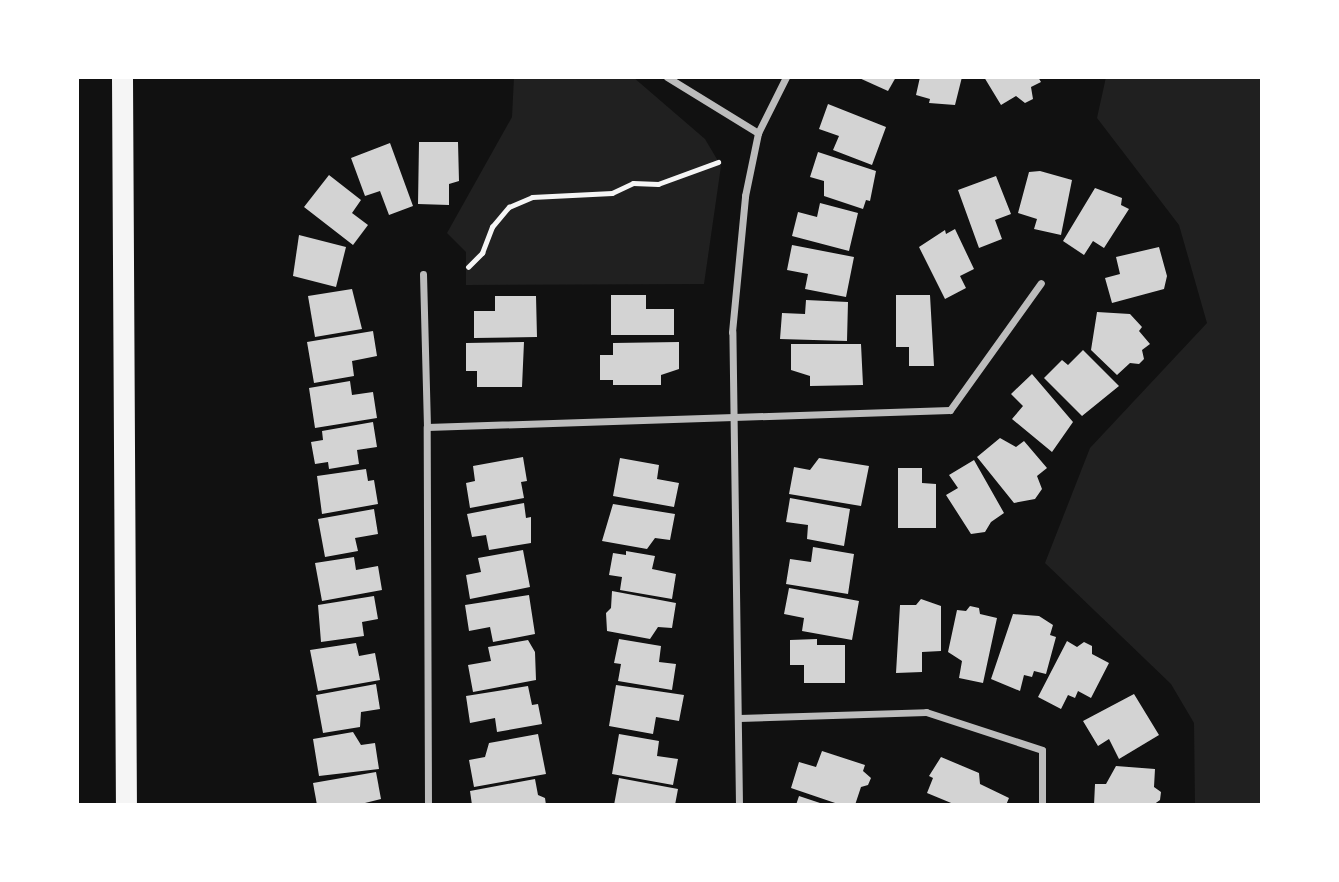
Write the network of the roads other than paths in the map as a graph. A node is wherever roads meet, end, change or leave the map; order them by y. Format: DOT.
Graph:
graph roads {
  1 [pos="122,77"];
  2 [pos="667,77"];
  3 [pos="786,77"];
  4 [pos="758,133"];
  5 [pos="423,274"];
  6 [pos="1041,283"];
  7 [pos="733,416"];
  8 [pos="427,427"];
  9 [pos="739,718"];
  10 [pos="126,805"];
  11 [pos="428,805"];
  12 [pos="739,805"];
  13 [pos="1042,805"];
  1 -- 10 [label="highway"];
  2 -- 4 [label="street"];
  3 -- 4 [label="street"];
  4 -- 7 [label="street"];
  5 -- 8 [label="street"];
  6 -- 7 [label="street"];
  7 -- 8 [label="street"];
  7 -- 9 [label="street"];
  8 -- 11 [label="street"];
  9 -- 12 [label="street"];
  9 -- 13 [label="street"];
}
